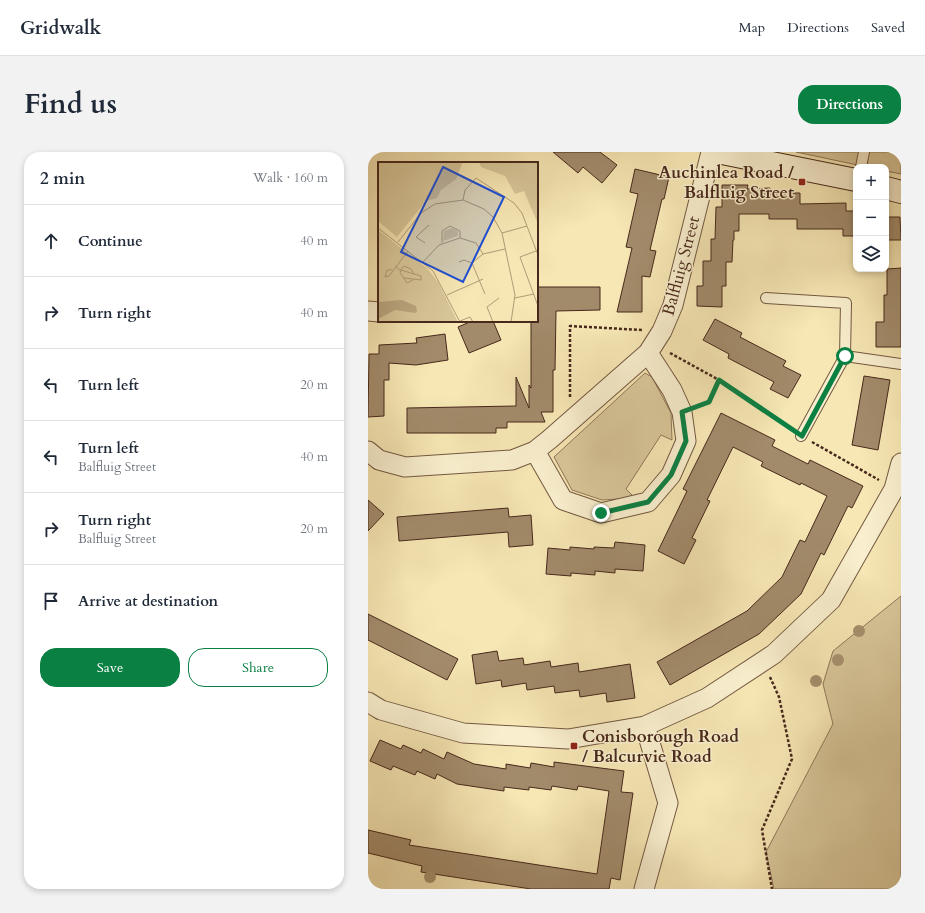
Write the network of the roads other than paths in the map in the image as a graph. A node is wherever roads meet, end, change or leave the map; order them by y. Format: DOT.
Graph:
graph roads {
  1 [pos="711,152"];
  2 [pos="717,152"];
  3 [pos="864,152"];
  4 [pos="862,164"];
  5 [pos="853,179"];
  6 [pos="889,189"];
  7 [pos="901,192"];
  8 [pos="766,298"];
  9 [pos="368,311"];
  10 [pos="378,312"];
  11 [pos="654,342"];
  12 [pos="845,356"];
  13 [pos="901,364"];
  14 [pos="802,436"];
  15 [pos="368,451"];
  16 [pos="535,451"];
  17 [pos="901,463"];
  18 [pos="368,702"];
  19 [pos="645,726"];
  20 [pos="644,889"];
  1 -- 11 [label="street, Balfluig Street"];
  2 -- 5 [label="street"];
  3 -- 4 [label="lane"];
  6 -- 7 [label="street"];
  8 -- 12 [label="lane"];
  9 -- 10 [label="street"];
  11 -- 16 [label="street, Balfluig Street"];
  11 -- 16 [label="street"];
  12 -- 13 [label="lane"];
  12 -- 14 [label="lane"];
  15 -- 16 [label="street, Balfluig Street"];
  17 -- 19 [label="street"];
  18 -- 19 [label="street"];
  19 -- 20 [label="street"];
}
